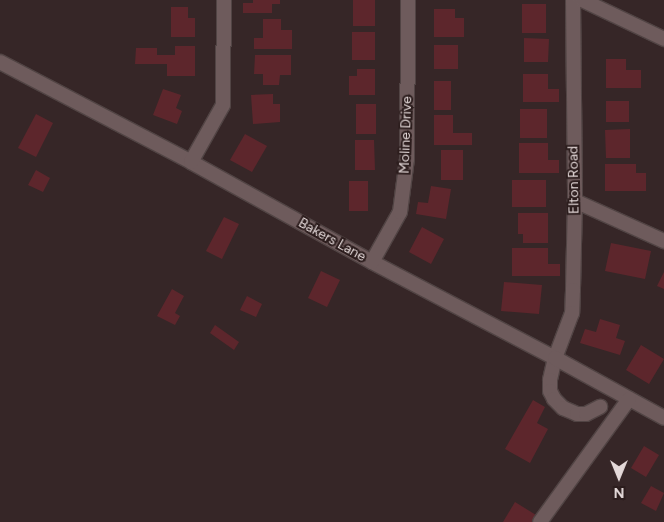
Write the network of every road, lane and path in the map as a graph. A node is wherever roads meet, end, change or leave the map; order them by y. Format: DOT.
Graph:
graph roads {
  1 [pos="224,0"];
  2 [pos="408,0"];
  3 [pos="573,0"];
  4 [pos="582,0"];
  5 [pos="664,39"];
  6 [pos="0,62"];
  7 [pos="191,162"];
  8 [pos="575,200"];
  9 [pos="664,241"];
  10 [pos="372,262"];
  11 [pos="555,358"];
  12 [pos="601,383"];
  13 [pos="629,399"];
  14 [pos="600,407"];
  15 [pos="616,416"];
  16 [pos="664,418"];
  17 [pos="540,522"];
  1 -- 7 [label="street"];
  2 -- 10 [label="street, Moline Drive"];
  3 -- 8 [label="street, Elton Road"];
  4 -- 5 [label="street"];
  6 -- 7 [label="street, Bakers Lane"];
  7 -- 10 [label="street, Bakers Lane"];
  8 -- 9 [label="street"];
  8 -- 11 [label="street, Elton Road"];
  10 -- 11 [label="street, Bakers Lane"];
  11 -- 12 [label="street, Bakers Lane"];
  11 -- 14 [label="street, Elton Road"];
  12 -- 13 [label="street, Bakers Lane"];
  12 -- 14 [label="street"];
  13 -- 15 [label="street"];
  13 -- 16 [label="street, Bakers Lane"];
  14 -- 15 [label="street"];
  15 -- 17 [label="street"];
}
